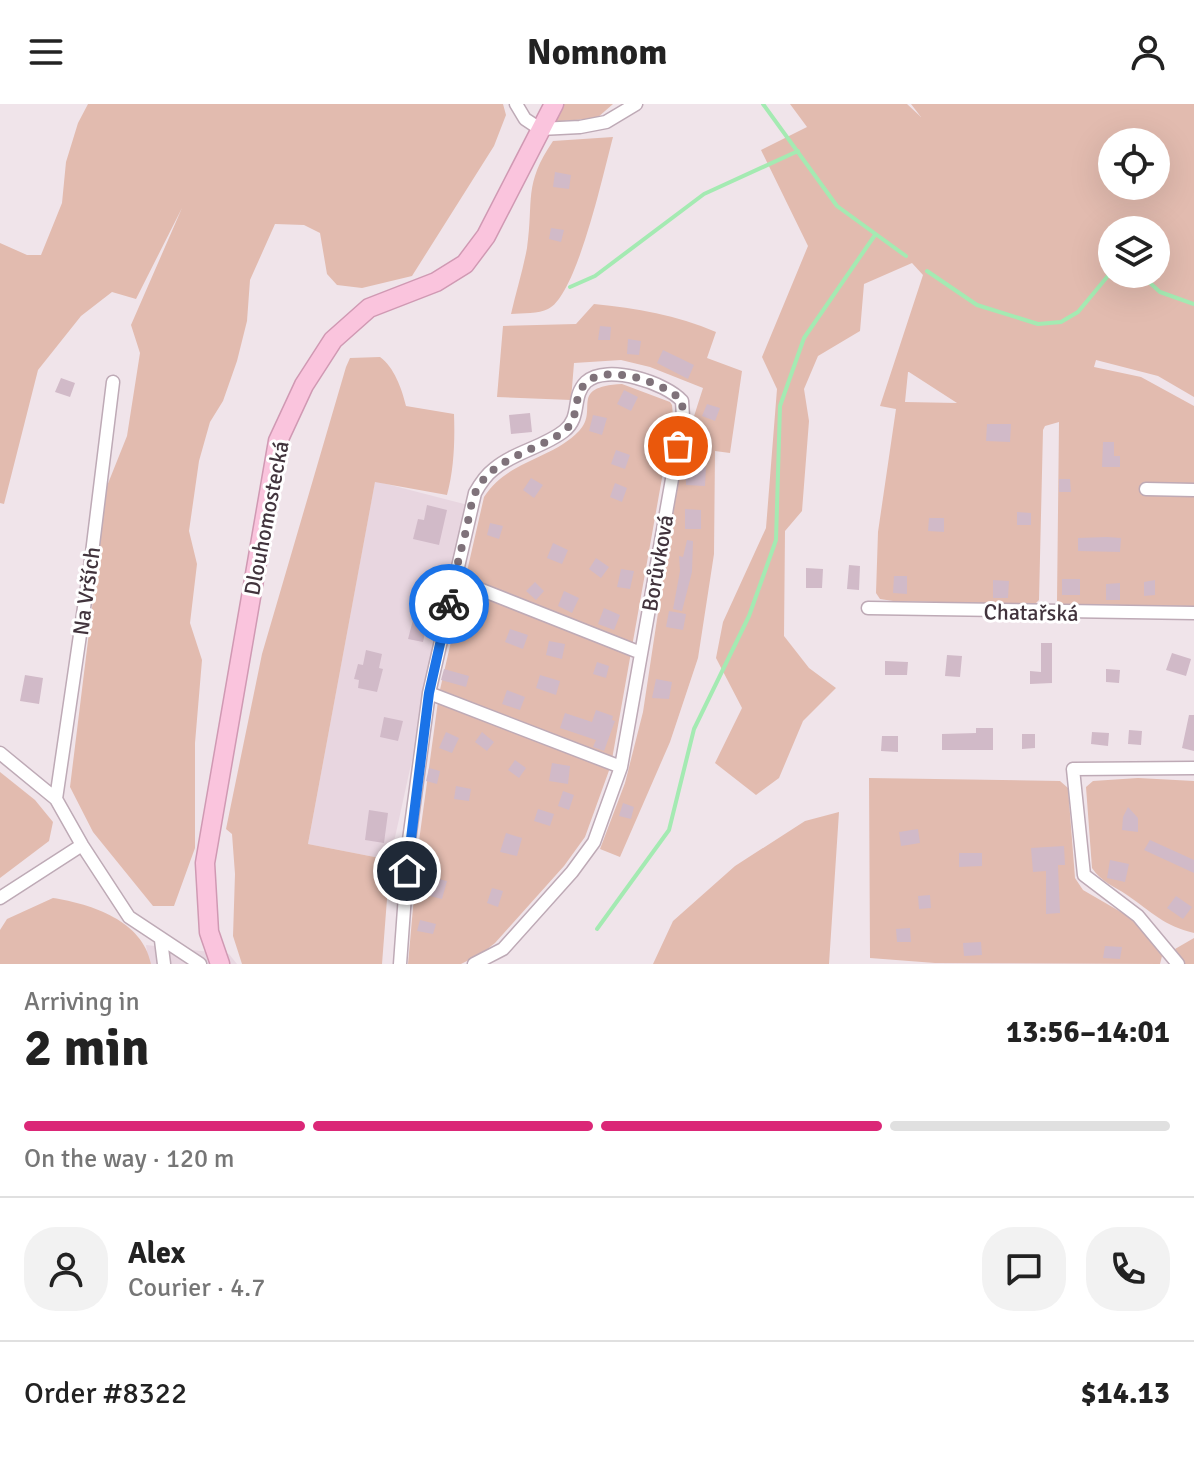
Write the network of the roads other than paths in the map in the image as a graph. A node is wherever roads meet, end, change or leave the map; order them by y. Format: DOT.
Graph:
graph roads {
  1 [pos="516,104"];
  2 [pos="554,104"];
  3 [pos="636,104"];
  4 [pos="540,129"];
  5 [pos="113,382"];
  6 [pos="1146,489"];
  7 [pos="1194,490"];
  8 [pos="454,579"];
  9 [pos="868,608"];
  10 [pos="1194,613"];
  11 [pos="641,653"];
  12 [pos="429,693"];
  13 [pos="0,753"];
  14 [pos="621,767"];
  15 [pos="1194,768"];
  16 [pos="56,799"];
  17 [pos="82,845"];
  18 [pos="0,898"];
  19 [pos="161,940"];
  20 [pos="164,964"];
  21 [pos="200,964"];
  22 [pos="220,964"];
  23 [pos="400,964"];
  24 [pos="474,964"];
  25 [pos="1178,964"];
  1 -- 4 [label="street"];
  2 -- 4 [label="street, Dlouhomostecká"];
  3 -- 4 [label="street"];
  4 -- 22 [label="street, Dlouhomostecká"];
  5 -- 16 [label="street, Na Vrších"];
  6 -- 7 [label="street"];
  8 -- 11 [label="street"];
  8 -- 11 [label="street, Borůvková"];
  8 -- 12 [label="street, Borůvková"];
  9 -- 10 [label="street, Chatařská"];
  11 -- 14 [label="street, Borůvková"];
  12 -- 14 [label="street"];
  12 -- 23 [label="street, Borůvková"];
  13 -- 16 [label="street"];
  14 -- 24 [label="street, Borůvková"];
  15 -- 25 [label="street"];
  16 -- 17 [label="street"];
  17 -- 18 [label="street"];
  17 -- 19 [label="street"];
  19 -- 20 [label="street"];
  19 -- 21 [label="street"];
}
